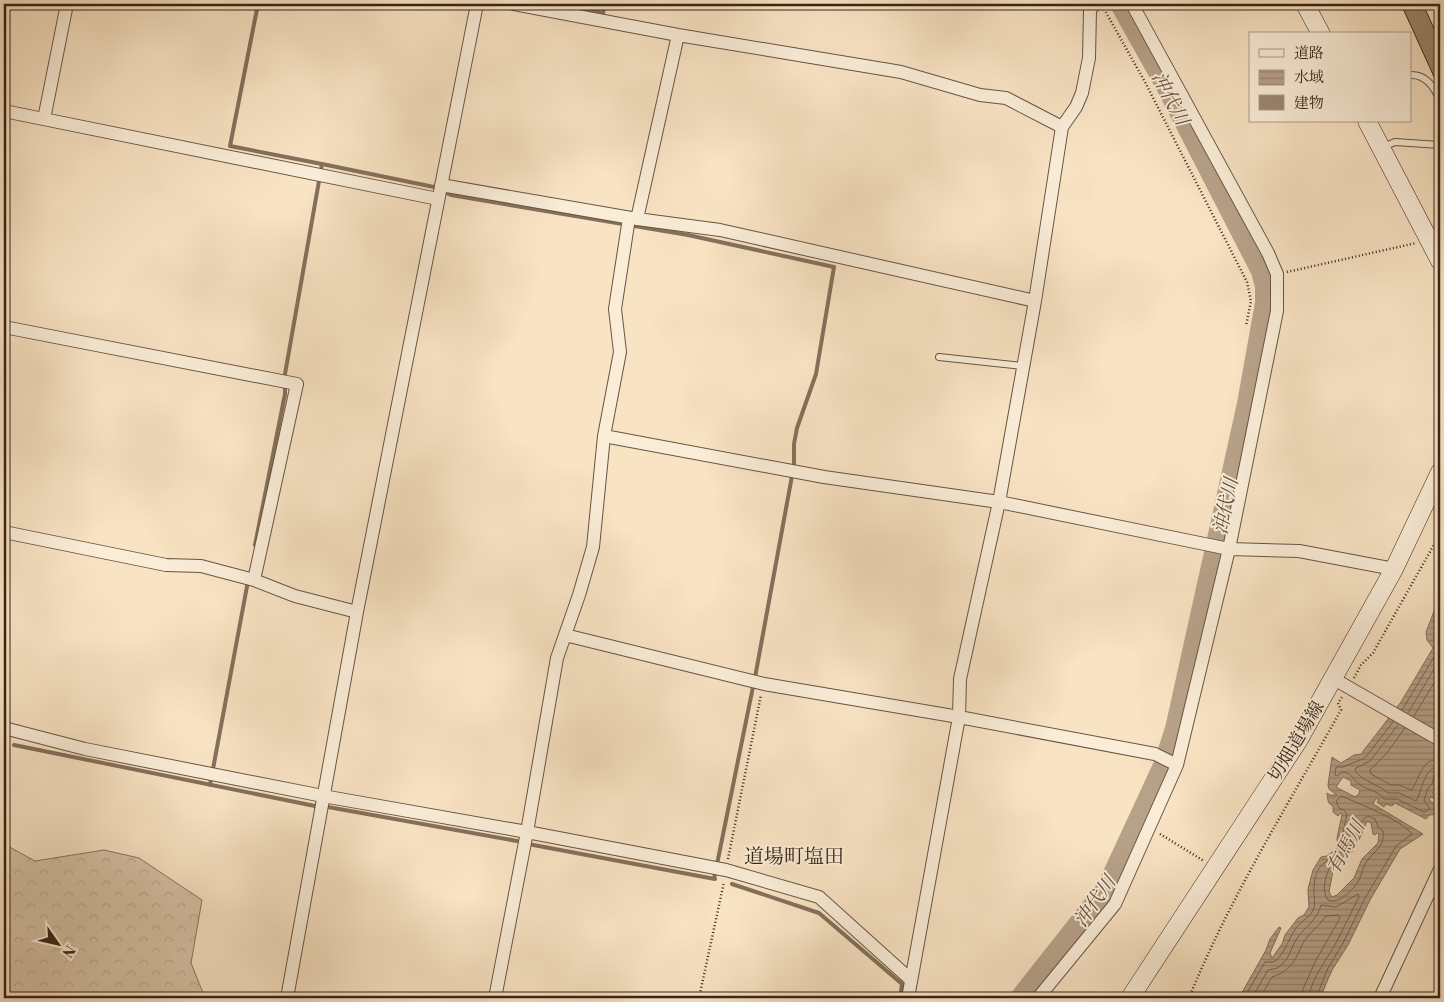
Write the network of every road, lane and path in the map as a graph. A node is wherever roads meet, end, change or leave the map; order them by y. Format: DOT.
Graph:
graph roads {
  1 [pos="67,4"];
  2 [pos="477,4"];
  3 [pos="514,4"];
  4 [pos="1095,4"];
  5 [pos="1101,4"];
  6 [pos="1132,4"];
  7 [pos="1305,4"];
  8 [pos="1320,32"];
  9 [pos="678,35"];
  10 [pos="1412,74"];
  11 [pos="1440,101"];
  12 [pos="4,111"];
  13 [pos="44,119"];
  14 [pos="1368,122"];
  15 [pos="1062,127"];
  16 [pos="1440,145"];
  17 [pos="1381,148"];
  18 [pos="441,185"];
  19 [pos="438,199"];
  20 [pos="633,219"];
  21 [pos="1429,240"];
  22 [pos="1440,261"];
  23 [pos="1277,274"];
  24 [pos="1035,301"];
  25 [pos="4,326"];
  26 [pos="1246,326"];
  27 [pos="939,357"];
  28 [pos="1023,366"];
  29 [pos="604,436"];
  30 [pos="1440,472"];
  31 [pos="999,502"];
  32 [pos="4,532"];
  33 [pos="1440,534"];
  34 [pos="1229,549"];
  35 [pos="1394,568"];
  36 [pos="254,580"];
  37 [pos="357,612"];
  38 [pos="565,635"];
  39 [pos="764,684"];
  40 [pos="1346,686"];
  41 [pos="959,717"];
  42 [pos="4,728"];
  43 [pos="1440,740"];
  44 [pos="1177,765"];
  45 [pos="323,796"];
  46 [pos="1149,827"];
  47 [pos="527,832"];
  48 [pos="1216,868"];
  49 [pos="1440,869"];
  50 [pos="726,870"];
  51 [pos="910,979"];
  52 [pos="286,998"];
  53 [pos="495,998"];
  54 [pos="699,998"];
  55 [pos="908,998"];
  56 [pos="1038,998"];
  57 [pos="1130,998"];
  58 [pos="1189,998"];
  59 [pos="1380,998"];
  1 -- 13 [label="street"];
  2 -- 18 [label="street"];
  3 -- 9 [label="street"];
  4 -- 15 [label="street"];
  5 -- 26 [label="path"];
  6 -- 23 [label="street"];
  7 -- 8 [label="main road"];
  9 -- 15 [label="street"];
  9 -- 20 [label="street"];
  10 -- 11 [label="lane"];
  12 -- 13 [label="street"];
  13 -- 19 [label="street"];
  14 -- 17 [label="main road"];
  15 -- 24 [label="street"];
  16 -- 17 [label="lane"];
  17 -- 21 [label="main road"];
  18 -- 19 [label="street"];
  18 -- 20 [label="street"];
  19 -- 37 [label="street"];
  20 -- 24 [label="street"];
  20 -- 29 [label="street"];
  21 -- 22 [label="main road"];
  21 -- 23 [label="path"];
  23 -- 34 [label="street"];
  24 -- 28 [label="street"];
  25 -- 36 [label="street"];
  27 -- 28 [label="lane"];
  28 -- 31 [label="street"];
  29 -- 31 [label="street"];
  29 -- 38 [label="street"];
  30 -- 35 [label="main road, 切畑道場線"];
  31 -- 34 [label="street"];
  31 -- 41 [label="street"];
  32 -- 36 [label="street"];
  33 -- 40 [label="path"];
  34 -- 35 [label="street"];
  34 -- 44 [label="street"];
  35 -- 40 [label="main road, 切畑道場線"];
  36 -- 37 [label="street"];
  37 -- 45 [label="street"];
  38 -- 39 [label="street"];
  38 -- 47 [label="street"];
  39 -- 41 [label="street"];
  39 -- 50 [label="path"];
  40 -- 43 [label="street"];
  40 -- 48 [label="main road, 切畑道場線"];
  40 -- 58 [label="path"];
  41 -- 44 [label="street"];
  41 -- 51 [label="street"];
  42 -- 45 [label="street"];
  44 -- 46 [label="street"];
  45 -- 47 [label="street"];
  45 -- 52 [label="street"];
  46 -- 48 [label="path"];
  46 -- 56 [label="street"];
  47 -- 50 [label="street"];
  47 -- 53 [label="street"];
  48 -- 57 [label="main road, 切畑道場線"];
  49 -- 59 [label="street"];
  50 -- 51 [label="street"];
  50 -- 54 [label="path"];
  51 -- 55 [label="street"];
}
